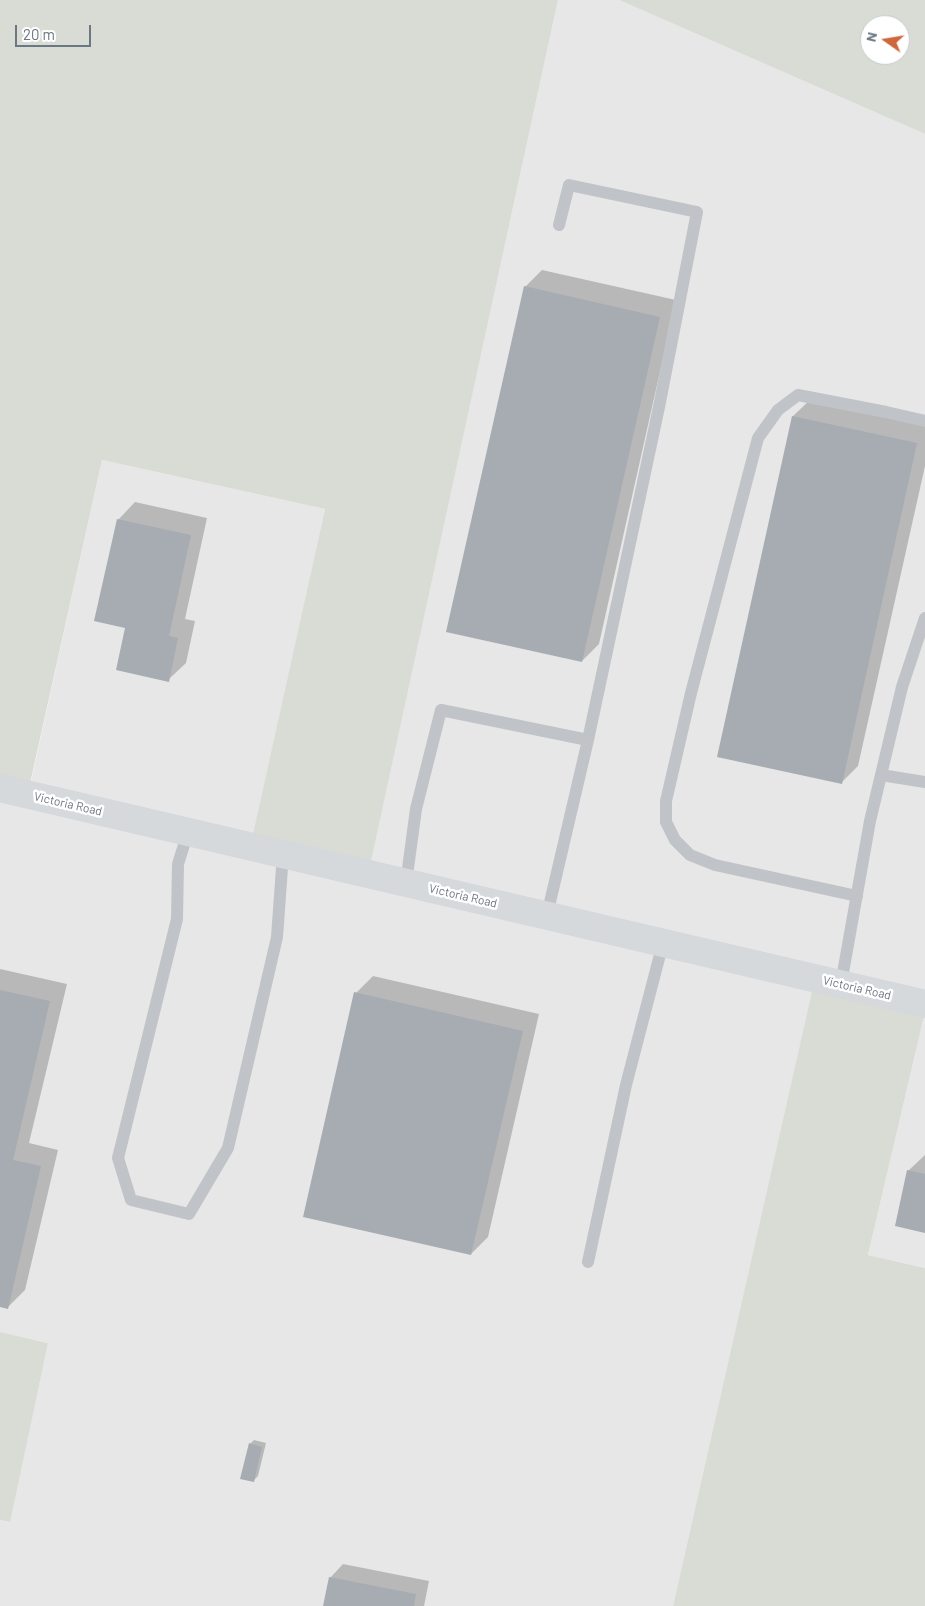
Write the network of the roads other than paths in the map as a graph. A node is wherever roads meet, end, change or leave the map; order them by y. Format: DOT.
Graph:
graph roads {
  1 [pos="559,225"];
  2 [pos="925,421"];
  3 [pos="925,618"];
  4 [pos="588,740"];
  5 [pos="882,774"];
  6 [pos="925,782"];
  7 [pos="0,788"];
  8 [pos="188,832"];
  9 [pos="283,854"];
  10 [pos="406,883"];
  11 [pos="857,896"];
  12 [pos="547,915"];
  13 [pos="663,943"];
  14 [pos="841,984"];
  15 [pos="925,1004"];
  16 [pos="588,1262"];
  1 -- 4 [label="lane"];
  2 -- 11 [label="lane"];
  3 -- 5 [label="lane"];
  4 -- 10 [label="lane"];
  4 -- 12 [label="lane"];
  5 -- 6 [label="lane"];
  5 -- 11 [label="lane"];
  7 -- 8 [label="street, Victoria Road"];
  8 -- 9 [label="street, Victoria Road"];
  8 -- 9 [label="lane"];
  9 -- 10 [label="street, Victoria Road"];
  10 -- 12 [label="street, Victoria Road"];
  11 -- 14 [label="lane"];
  12 -- 13 [label="street, Victoria Road"];
  13 -- 14 [label="street, Victoria Road"];
  13 -- 16 [label="lane"];
  14 -- 15 [label="street, Victoria Road"];
}
